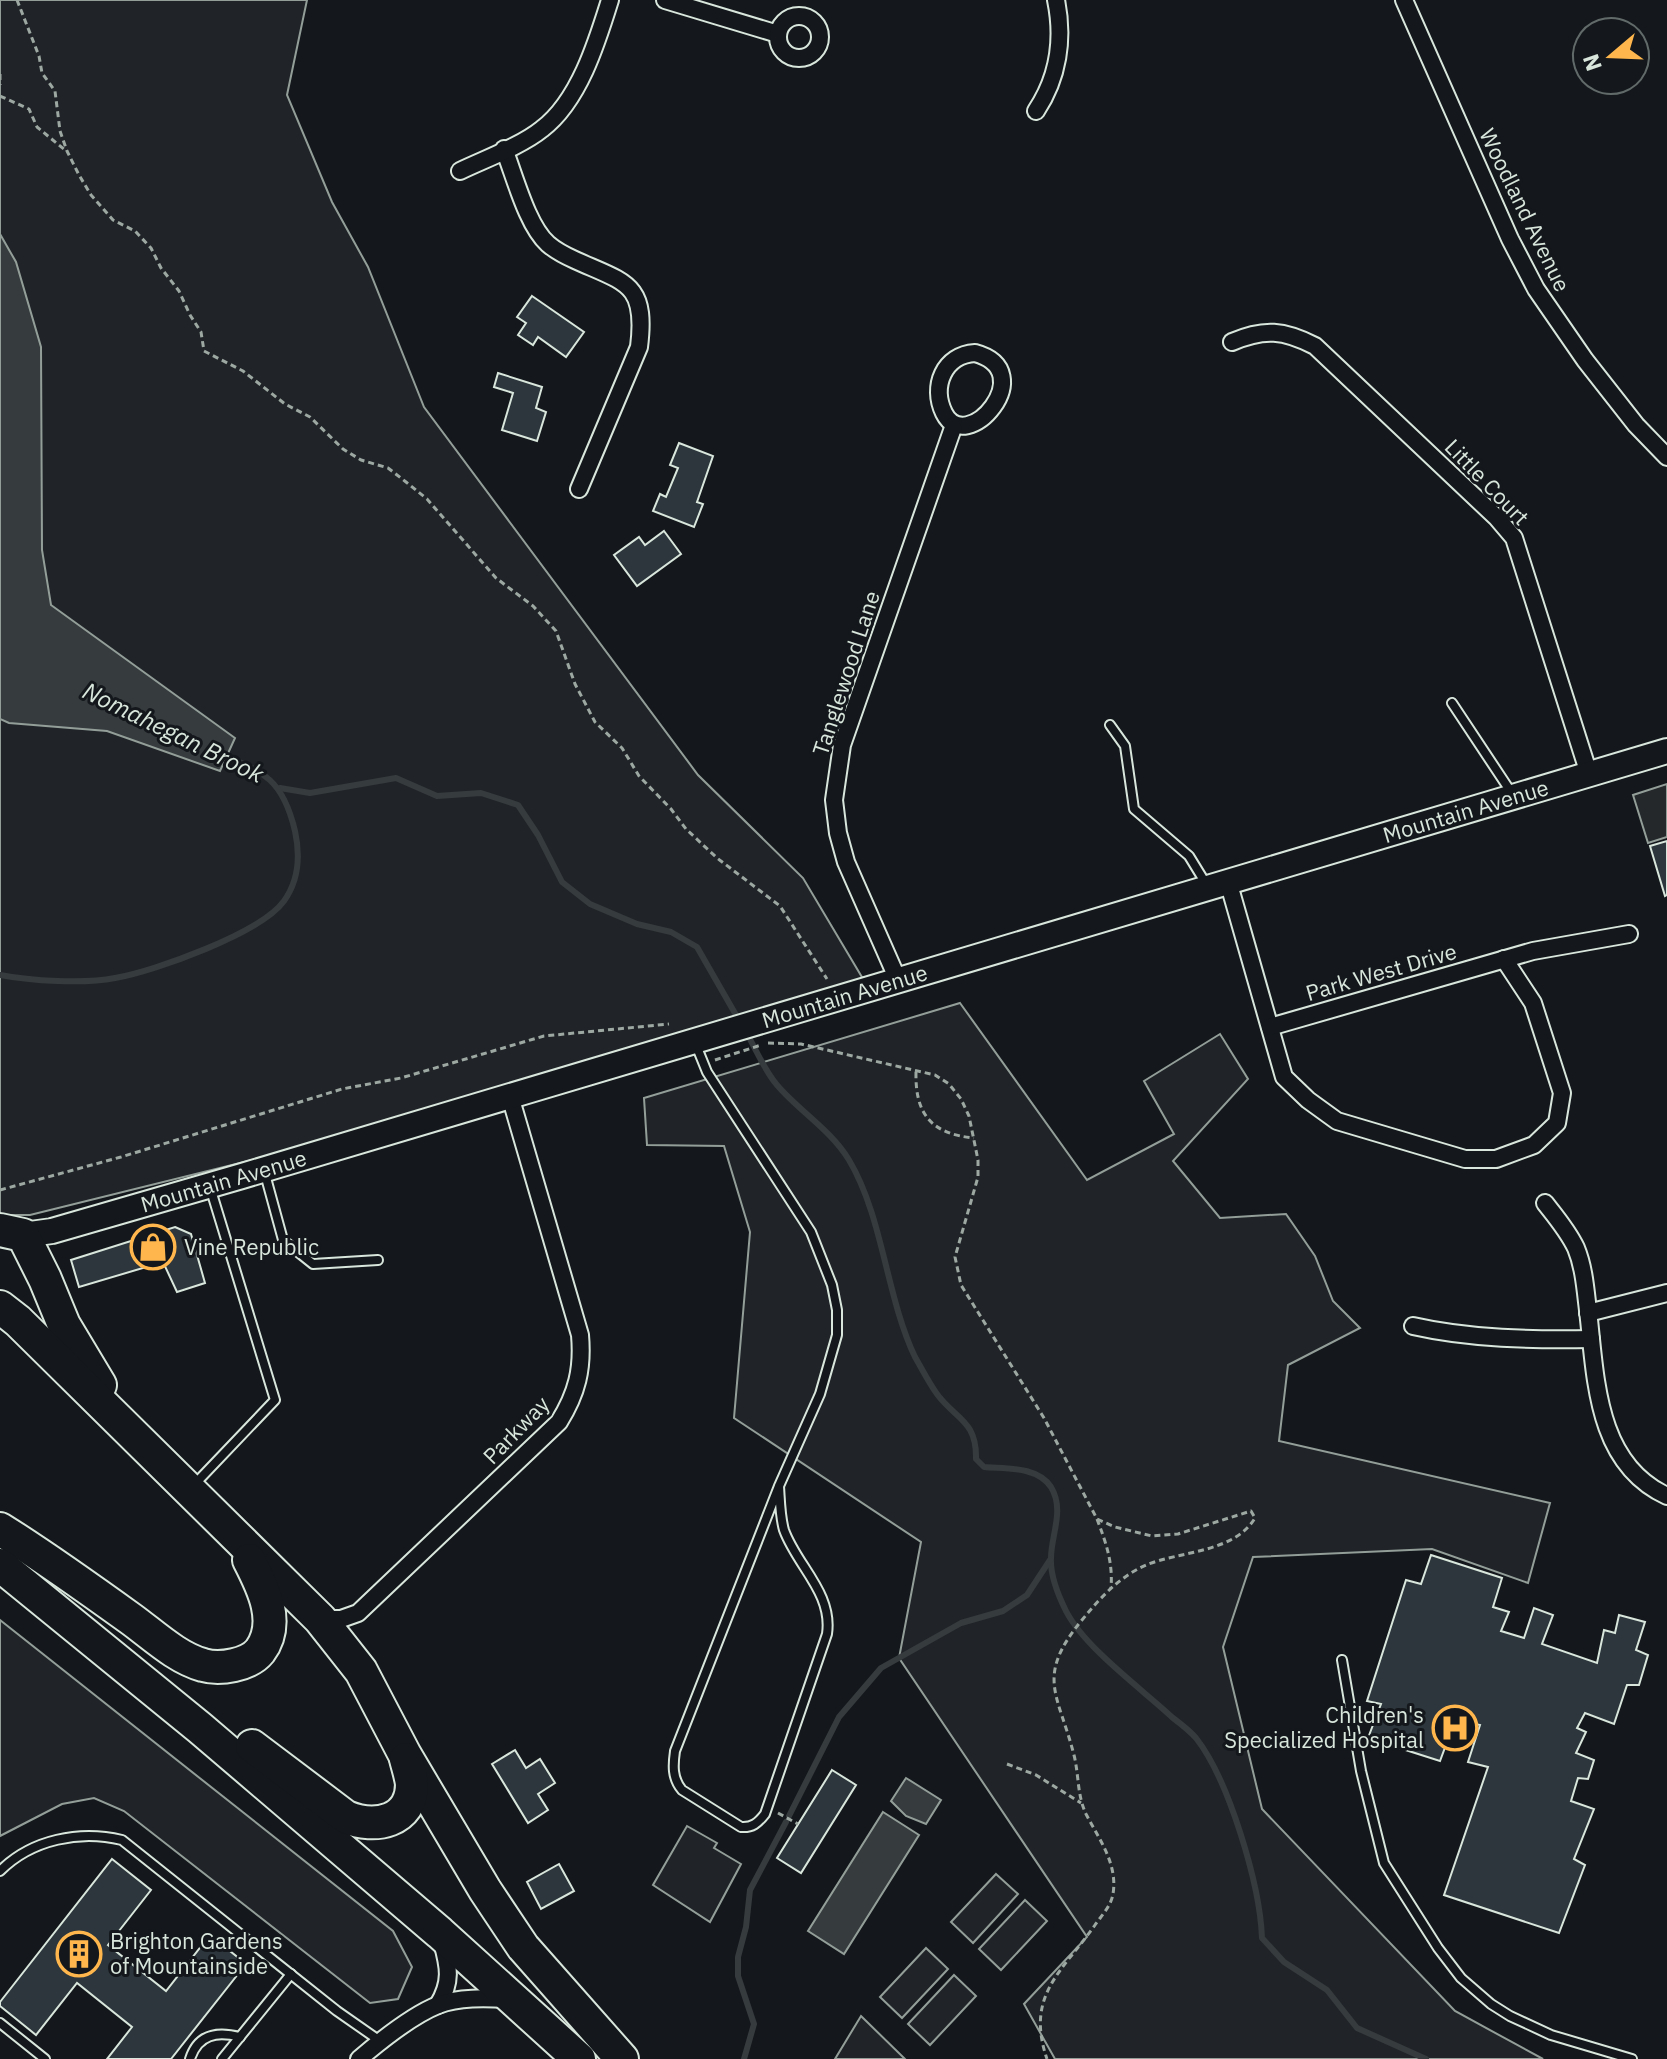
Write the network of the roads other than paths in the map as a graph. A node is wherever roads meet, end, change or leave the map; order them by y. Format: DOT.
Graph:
graph roads {
  1 [pos="610,0"];
  2 [pos="1056,0"];
  3 [pos="1404,0"];
  4 [pos="673,3"];
  5 [pos="778,34"];
  6 [pos="1036,111"];
  7 [pos="504,149"];
  8 [pos="460,171"];
  9 [pos="1232,342"];
  10 [pos="954,425"];
  11 [pos="1667,457"];
  12 [pos="579,489"];
  13 [pos="1452,703"];
  14 [pos="1110,725"];
  15 [pos="1667,751"];
  16 [pos="1589,774"];
  17 [pos="1514,796"];
  18 [pos="1218,884"];
  19 [pos="1629,934"];
  20 [pos="1504,959"];
  21 [pos="898,980"];
  22 [pos="1270,1027"];
  23 [pos="706,1037"];
  24 [pos="510,1096"];
  25 [pos="264,1169"];
  26 [pos="209,1185"];
  27 [pos="1545,1203"];
  28 [pos="0,1212"];
  29 [pos="11,1232"];
  30 [pos="378,1260"];
  31 [pos="1667,1293"];
  32 [pos="0,1307"];
  33 [pos="1588,1313"];
  34 [pos="1413,1326"];
  35 [pos="1591,1339"];
  36 [pos="123,1423"];
  37 [pos="779,1486"];
  38 [pos="189,1490"];
  39 [pos="1667,1496"];
  40 [pos="0,1529"];
  41 [pos="230,1531"];
  42 [pos="0,1565"];
  43 [pos="320,1619"];
  44 [pos="1342,1660"];
  45 [pos="200,1728"];
  46 [pos="405,1755"];
  47 [pos="0,1871"];
  48 [pos="440,1933"];
  49 [pos="291,1974"];
  50 [pos="517,2000"];
  51 [pos="438,2005"];
  52 [pos="0,2023"];
  53 [pos="240,2037"];
  54 [pos="380,2041"];
  55 [pos="45,2059"];
  56 [pos="190,2059"];
  57 [pos="222,2059"];
  58 [pos="359,2059"];
  59 [pos="579,2059"];
  60 [pos="622,2059"];
  61 [pos="1632,2059"];
  1 -- 7 [label="street"];
  2 -- 6 [label="street"];
  3 -- 11 [label="street, Woodland Avenue"];
  4 -- 5 [label="street"];
  7 -- 8 [label="street"];
  7 -- 12 [label="street"];
  9 -- 16 [label="street, Little Court"];
  10 -- 10 [label="street"];
  10 -- 21 [label="street, Tanglewood Lane"];
  13 -- 17 [label="lane"];
  14 -- 18 [label="lane"];
  15 -- 16 [label="street, Mountain Avenue"];
  16 -- 17 [label="street, Mountain Avenue"];
  17 -- 18 [label="street, Mountain Avenue"];
  18 -- 21 [label="street, Mountain Avenue"];
  18 -- 22 [label="street"];
  19 -- 20 [label="street, Park West Drive"];
  20 -- 22 [label="street, Park West Drive"];
  20 -- 22 [label="street"];
  21 -- 23 [label="street, Mountain Avenue"];
  23 -- 24 [label="street, Mountain Avenue"];
  23 -- 37 [label="lane"];
  24 -- 25 [label="street, Mountain Avenue"];
  24 -- 43 [label="street, Parkway"];
  25 -- 26 [label="street, Mountain Avenue"];
  25 -- 30 [label="lane"];
  26 -- 29 [label="street, Mountain Avenue"];
  26 -- 38 [label="lane"];
  27 -- 33 [label="street"];
  28 -- 29 [label="street"];
  29 -- 36 [label="highway"];
  31 -- 33 [label="street"];
  32 -- 36 [label="highway"];
  33 -- 35 [label="street"];
  34 -- 35 [label="street"];
  35 -- 39 [label="street"];
  36 -- 38 [label="highway"];
  37 -- 37 [label="lane"];
  38 -- 41 [label="highway"];
  40 -- 41 [label="highway"];
  41 -- 43 [label="highway"];
  42 -- 45 [label="highway"];
  43 -- 46 [label="highway"];
  44 -- 61 [label="lane"];
  45 -- 46 [label="highway"];
  45 -- 48 [label="highway"];
  46 -- 60 [label="highway"];
  47 -- 49 [label="lane"];
  48 -- 50 [label="highway"];
  48 -- 51 [label="street"];
  49 -- 53 [label="lane"];
  49 -- 54 [label="lane"];
  50 -- 51 [label="street"];
  50 -- 59 [label="highway"];
  51 -- 54 [label="street"];
  52 -- 55 [label="lane"];
  53 -- 56 [label="lane"];
  53 -- 57 [label="lane"];
  54 -- 58 [label="street"];
}
